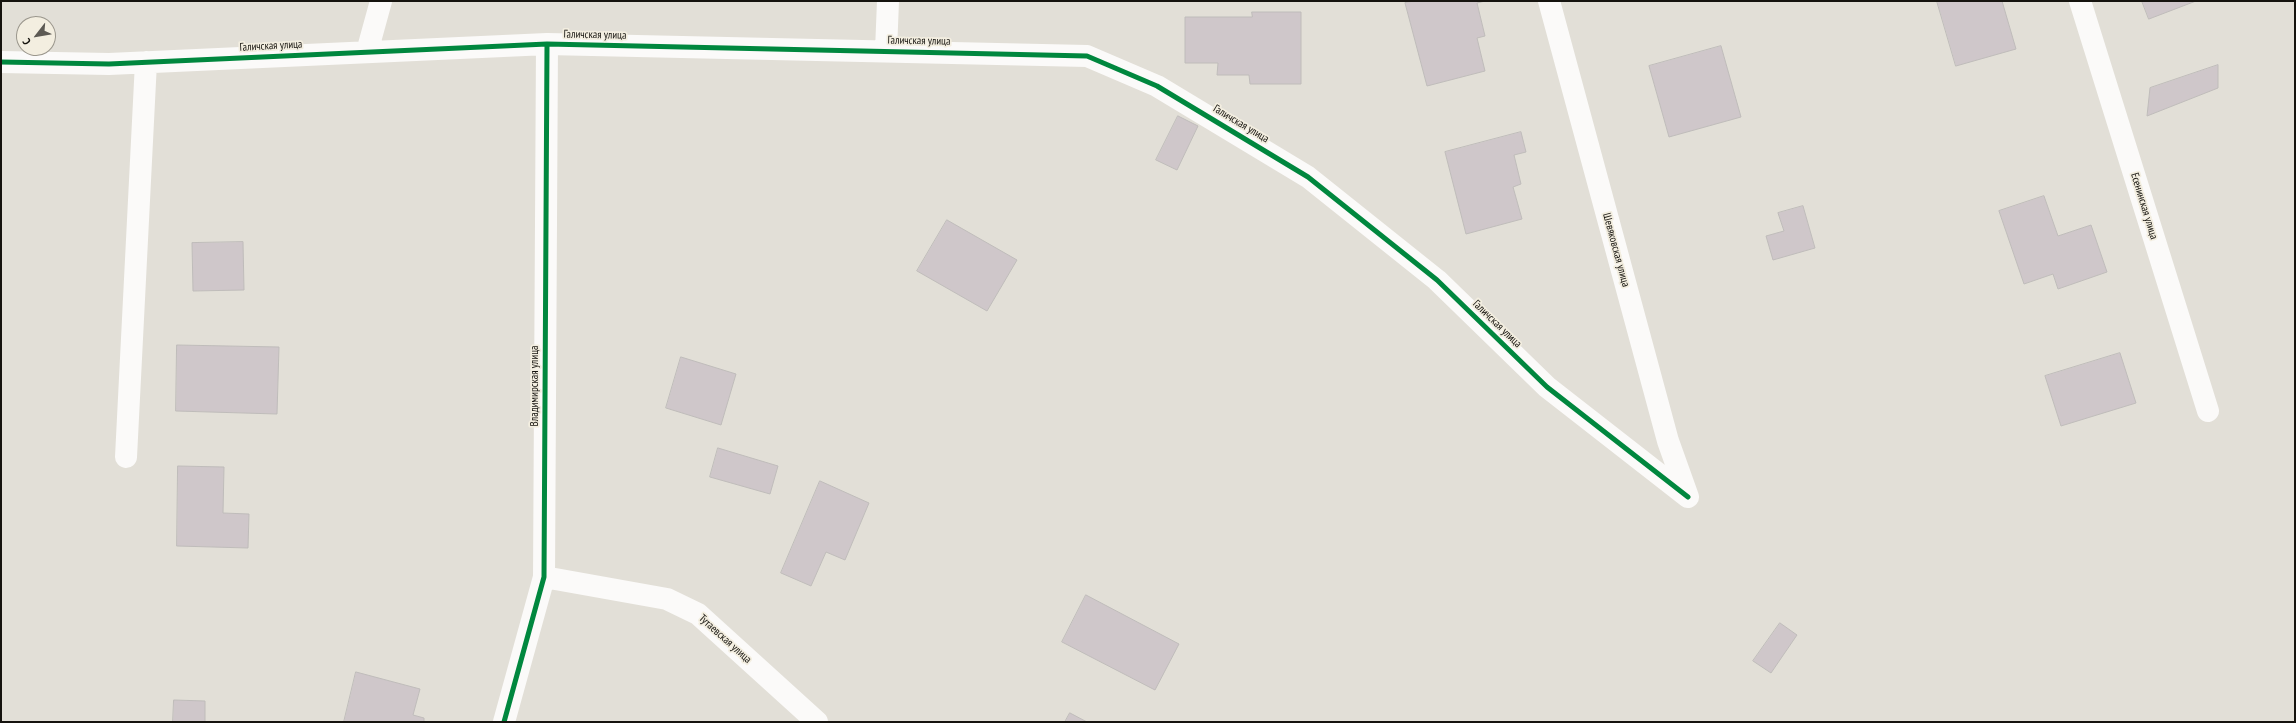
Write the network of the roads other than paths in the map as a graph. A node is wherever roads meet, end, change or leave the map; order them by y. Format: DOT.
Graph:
graph roads {
  1 [pos="381,1"];
  2 [pos="888,1"];
  3 [pos="1549,1"];
  4 [pos="2080,1"];
  5 [pos="546,44"];
  6 [pos="886,50"];
  7 [pos="367,52"];
  8 [pos="1,62"];
  9 [pos="146,62"];
  10 [pos="2208,411"];
  11 [pos="126,457"];
  12 [pos="1688,497"];
  13 [pos="544,577"];
  14 [pos="504,722"];
  15 [pos="817,722"];
  1 -- 7 [label="street"];
  2 -- 6 [label="street"];
  3 -- 12 [label="street, Шевяковская улица"];
  4 -- 10 [label="street, Есенинская улица"];
  5 -- 6 [label="street, Галичская улица"];
  5 -- 7 [label="street, Галичская улица"];
  5 -- 13 [label="street, Владимирская улица"];
  6 -- 12 [label="street, Галичская улица"];
  7 -- 9 [label="street, Галичская улица"];
  8 -- 9 [label="street, Галичская улица"];
  9 -- 11 [label="street"];
  13 -- 14 [label="street, Владимирская улица"];
  13 -- 15 [label="street, Тутаевская улица"];
}
